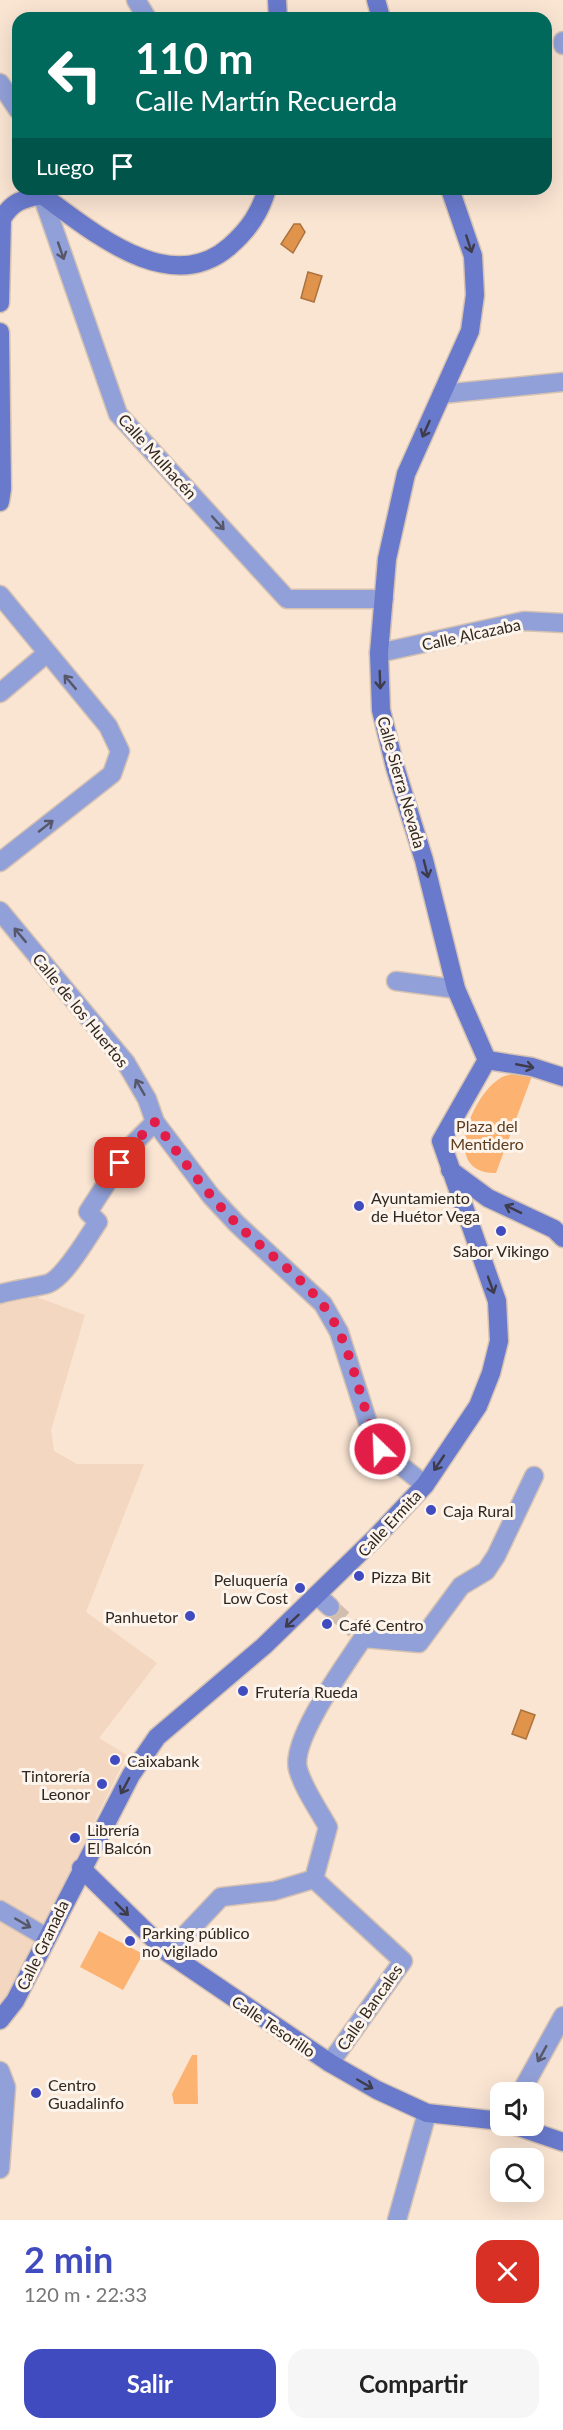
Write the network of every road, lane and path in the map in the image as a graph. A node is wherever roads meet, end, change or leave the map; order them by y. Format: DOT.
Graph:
graph roads {
  1 [pos="136,0"];
  2 [pos="149,12"];
  3 [pos="0,83"];
  4 [pos="12,101"];
  5 [pos="33,195"];
  6 [pos="43,195"];
  7 [pos="46,195"];
  8 [pos="262,195"];
  9 [pos="452,195"];
  10 [pos="0,303"];
  11 [pos="0,332"];
  12 [pos="563,382"];
  13 [pos="442,394"];
  14 [pos="0,502"];
  15 [pos="0,595"];
  16 [pos="384,599"];
  17 [pos="563,623"];
  18 [pos="379,653"];
  19 [pos="46,654"];
  20 [pos="0,693"];
  21 [pos="0,862"];
  22 [pos="0,911"];
  23 [pos="396,981"];
  24 [pos="456,989"];
  25 [pos="487,1060"];
  26 [pos="563,1077"];
  27 [pos="155,1122"];
  28 [pos="450,1170"];
  29 [pos="488,1198"];
  30 [pos="468,1219"];
  31 [pos="563,1238"];
  32 [pos="0,1294"];
  33 [pos="534,1476"];
  34 [pos="425,1485"];
  35 [pos="81,1868"];
  36 [pos="314,1879"];
  37 [pos="0,1910"];
  38 [pos="46,1936"];
  39 [pos="168,1953"];
  40 [pos="563,2016"];
  41 [pos="0,2020"];
  42 [pos="330,2063"];
  43 [pos="0,2071"];
  44 [pos="527,2082"];
  45 [pos="428,2113"];
  46 [pos="490,2120"];
  47 [pos="544,2136"];
  48 [pos="563,2142"];
  49 [pos="0,2169"];
  50 [pos="398,2220"];
  1 -- 2 [label="street"];
  3 -- 4 [label="street"];
  5 -- 10 [label="street"];
  6 -- 16 [label="street, Calle Mulhacén, one-way"];
  7 -- 8 [label="street"];
  9 -- 13 [label="street, Calle Sierra Nevada, one-way"];
  11 -- 14 [label="street"];
  12 -- 13 [label="street"];
  13 -- 16 [label="street, Calle Sierra Nevada, one-way"];
  15 -- 19 [label="street"];
  16 -- 18 [label="street, Calle Sierra Nevada"];
  17 -- 18 [label="street, Calle Alcazaba"];
  18 -- 24 [label="street, Calle Sierra Nevada, one-way"];
  19 -- 20 [label="street"];
  21 -- 19 [label="street, one-way"];
  27 -- 22 [label="street, Calle de los Huertos, one-way"];
  23 -- 24 [label="street"];
  24 -- 25 [label="street, Calle Sierra Nevada"];
  25 -- 26 [label="street, one-way"];
  25 -- 28 [label="street, Calle Ermita"];
  27 -- 32 [label="street"];
  27 -- 34 [label="street, Calle de los Huertos"];
  28 -- 29 [label="street"];
  28 -- 30 [label="street, Calle Ermita"];
  29 -- 30 [label="street"];
  31 -- 29 [label="street, one-way"];
  30 -- 34 [label="street, Calle Ermita, one-way"];
  33 -- 36 [label="street"];
  34 -- 35 [label="street, Calle Ermita, one-way"];
  35 -- 38 [label="street, Calle Granada"];
  35 -- 39 [label="street, Calle Tesorillo, one-way"];
  36 -- 39 [label="street"];
  36 -- 42 [label="street, Calle Bancales"];
  37 -- 38 [label="street, one-way"];
  38 -- 41 [label="street, Calle Granada"];
  39 -- 42 [label="street, Calle Tesorillo"];
  40 -- 44 [label="street, one-way"];
  42 -- 45 [label="street, Calle Tesorillo, one-way"];
  43 -- 49 [label="street"];
  45 -- 46 [label="street, Calle Tesorillo"];
  45 -- 50 [label="street"];
  47 -- 48 [label="street"];
}
